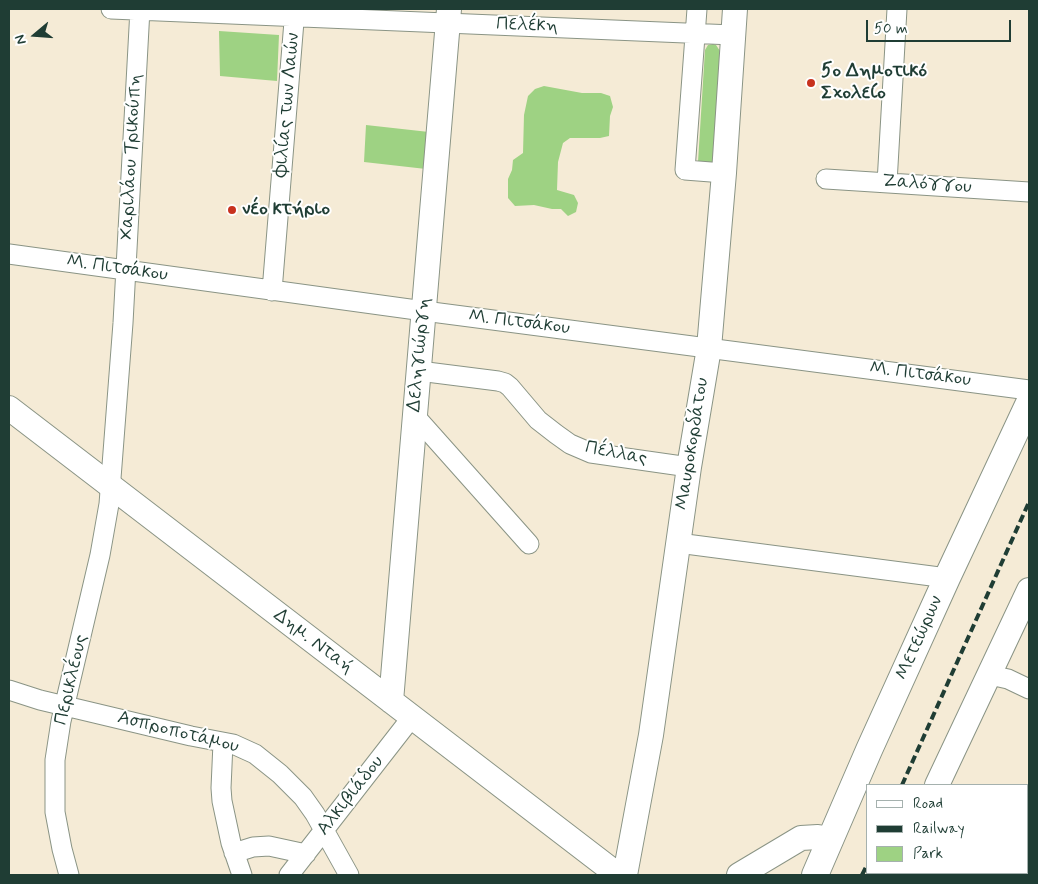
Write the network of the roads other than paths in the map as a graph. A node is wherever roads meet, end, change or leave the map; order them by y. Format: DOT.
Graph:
graph roads {
  1 [pos="111,9"];
  2 [pos="140,9"];
  3 [pos="698,9"];
  4 [pos="735,9"];
  5 [pos="897,9"];
  6 [pos="295,12"];
  7 [pos="448,16"];
  8 [pos="695,33"];
  9 [pos="733,35"];
  10 [pos="724,174"];
  11 [pos="826,179"];
  12 [pos="887,183"];
  13 [pos="1029,192"];
  14 [pos="9,254"];
  15 [pos="126,271"];
  16 [pos="272,291"];
  17 [pos="424,311"];
  18 [pos="709,348"];
  19 [pos="419,371"];
  20 [pos="1029,390"];
  21 [pos="1029,403"];
  22 [pos="9,408"];
  23 [pos="415,416"];
  24 [pos="689,467"];
  25 [pos="110,486"];
  26 [pos="678,543"];
  27 [pos="528,544"];
  28 [pos="947,578"];
  29 [pos="1028,597"];
  30 [pos="990,674"];
  31 [pos="1029,689"];
  32 [pos="9,690"];
  33 [pos="391,701"];
  34 [pos="65,705"];
  35 [pos="412,717"];
  36 [pos="223,742"];
  37 [pos="937,784"];
  38 [pos="324,830"];
  39 [pos="830,841"];
  40 [pos="234,853"];
  41 [pos="306,854"];
  42 [pos="69,875"];
  43 [pos="242,875"];
  44 [pos="289,875"];
  45 [pos="349,875"];
  46 [pos="618,875"];
  47 [pos="625,875"];
  48 [pos="739,875"];
  49 [pos="815,875"];
  1 -- 2 [label="street, Πελέκη"];
  2 -- 6 [label="street, Πελέκη"];
  2 -- 15 [label="street, Χαριλάου Τρικούπη"];
  3 -- 8 [label="street"];
  4 -- 9 [label="street, Μαυροκορδάτου"];
  5 -- 12 [label="street"];
  6 -- 7 [label="street, Πελέκη"];
  6 -- 16 [label="street, Φιλίας των Λαών"];
  7 -- 8 [label="street, Πελέκη"];
  7 -- 17 [label="street, Δεληγιώργη"];
  8 -- 9 [label="street, Πελέκη"];
  8 -- 10 [label="street"];
  9 -- 10 [label="street, Μαυροκορδάτου"];
  10 -- 18 [label="street, Μαυροκορδάτου"];
  11 -- 12 [label="street, Ζαλόγγου"];
  12 -- 13 [label="street, Ζαλόγγου"];
  14 -- 15 [label="street, Μ. Πιτσάκου"];
  15 -- 16 [label="street, Μ. Πιτσάκου"];
  15 -- 25 [label="street, Χαριλάου Τρικούπη"];
  16 -- 17 [label="street, Μ. Πιτσάκου"];
  17 -- 18 [label="street, Μ. Πιτσάκου"];
  17 -- 19 [label="street, Δεληγιώργη"];
  18 -- 20 [label="street, Μ. Πιτσάκου"];
  18 -- 24 [label="street, Μαυροκορδάτου"];
  19 -- 23 [label="street, Δεληγιώργη"];
  19 -- 24 [label="street, Πέλλας"];
  21 -- 28 [label="main road, Μετεώρων"];
  22 -- 25 [label="street, Δημ. Νταή"];
  23 -- 27 [label="street"];
  23 -- 33 [label="street, Δεληγιώργη"];
  24 -- 26 [label="street, Μαυροκορδάτου"];
  25 -- 33 [label="street, Δημ. Νταή"];
  25 -- 34 [label="street, Περικλέους"];
  26 -- 28 [label="street"];
  26 -- 47 [label="street, Μαυροκορδάτου"];
  28 -- 39 [label="main road, Μετεώρων"];
  29 -- 30 [label="street"];
  30 -- 31 [label="street"];
  30 -- 37 [label="street"];
  32 -- 34 [label="street, Ασπροποτάμου"];
  33 -- 35 [label="street, Δημ. Νταή"];
  34 -- 36 [label="street, Ασπροποτάμου"];
  34 -- 42 [label="street, Περικλέους"];
  35 -- 38 [label="street, Αλκιβιάδου"];
  35 -- 46 [label="street, Δημ. Νταή"];
  36 -- 38 [label="street, Ασπροποτάμου"];
  36 -- 40 [label="street"];
  38 -- 41 [label="street, Αλκιβιάδου"];
  38 -- 45 [label="street, Ασπροποτάμου"];
  39 -- 48 [label="street"];
  39 -- 49 [label="main road, Μετεώρων"];
  40 -- 41 [label="street"];
  40 -- 43 [label="street"];
  41 -- 44 [label="street, Αλκιβιάδου"];
}
